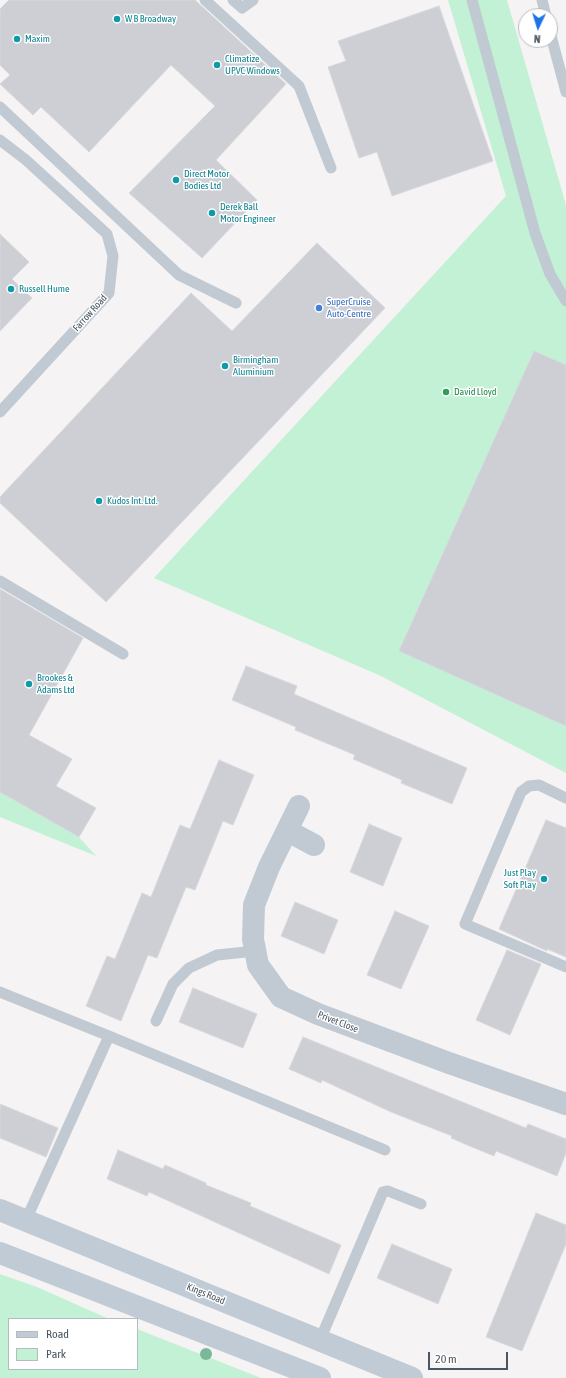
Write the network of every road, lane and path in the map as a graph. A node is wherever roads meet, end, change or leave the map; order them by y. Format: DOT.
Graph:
graph roads {
  1 [pos="204,0"];
  2 [pos="234,0"];
  3 [pos="252,0"];
  4 [pos="472,0"];
  5 [pos="554,48"];
  6 [pos="566,92"];
  7 [pos="0,107"];
  8 [pos="0,140"];
  9 [pos="331,168"];
  10 [pos="566,301"];
  11 [pos="236,303"];
  12 [pos="0,412"];
  13 [pos="0,581"];
  14 [pos="123,654"];
  15 [pos="566,798"];
  16 [pos="299,806"];
  17 [pos="288,831"];
  18 [pos="314,845"];
  19 [pos="255,951"];
  20 [pos="566,967"];
  21 [pos="0,992"];
  22 [pos="156,1021"];
  23 [pos="109,1036"];
  24 [pos="566,1104"];
  25 [pos="385,1150"];
  26 [pos="421,1204"];
  27 [pos="0,1210"];
  28 [pos="26,1220"];
  29 [pos="0,1253"];
  30 [pos="327,1343"];
  31 [pos="320,1378"];
  32 [pos="412,1378"];
  1 -- 9 [label="lane"];
  2 -- 3 [label="lane"];
  4 -- 10 [label="lane"];
  5 -- 6 [label="lane"];
  7 -- 11 [label="lane"];
  8 -- 12 [label="lane, Farrow Road"];
  13 -- 14 [label="lane"];
  15 -- 20 [label="lane"];
  16 -- 17 [label="street, Privet Close"];
  17 -- 18 [label="street"];
  17 -- 19 [label="street, Privet Close"];
  19 -- 22 [label="lane"];
  19 -- 24 [label="street, Privet Close"];
  21 -- 23 [label="lane"];
  23 -- 25 [label="lane"];
  23 -- 28 [label="lane"];
  26 -- 30 [label="lane"];
  27 -- 28 [label="main road, Kings Road"];
  28 -- 30 [label="main road, Kings Road"];
  29 -- 31 [label="main road"];
  30 -- 31 [label="main road"];
  30 -- 32 [label="main road, Kings Road"];
}
